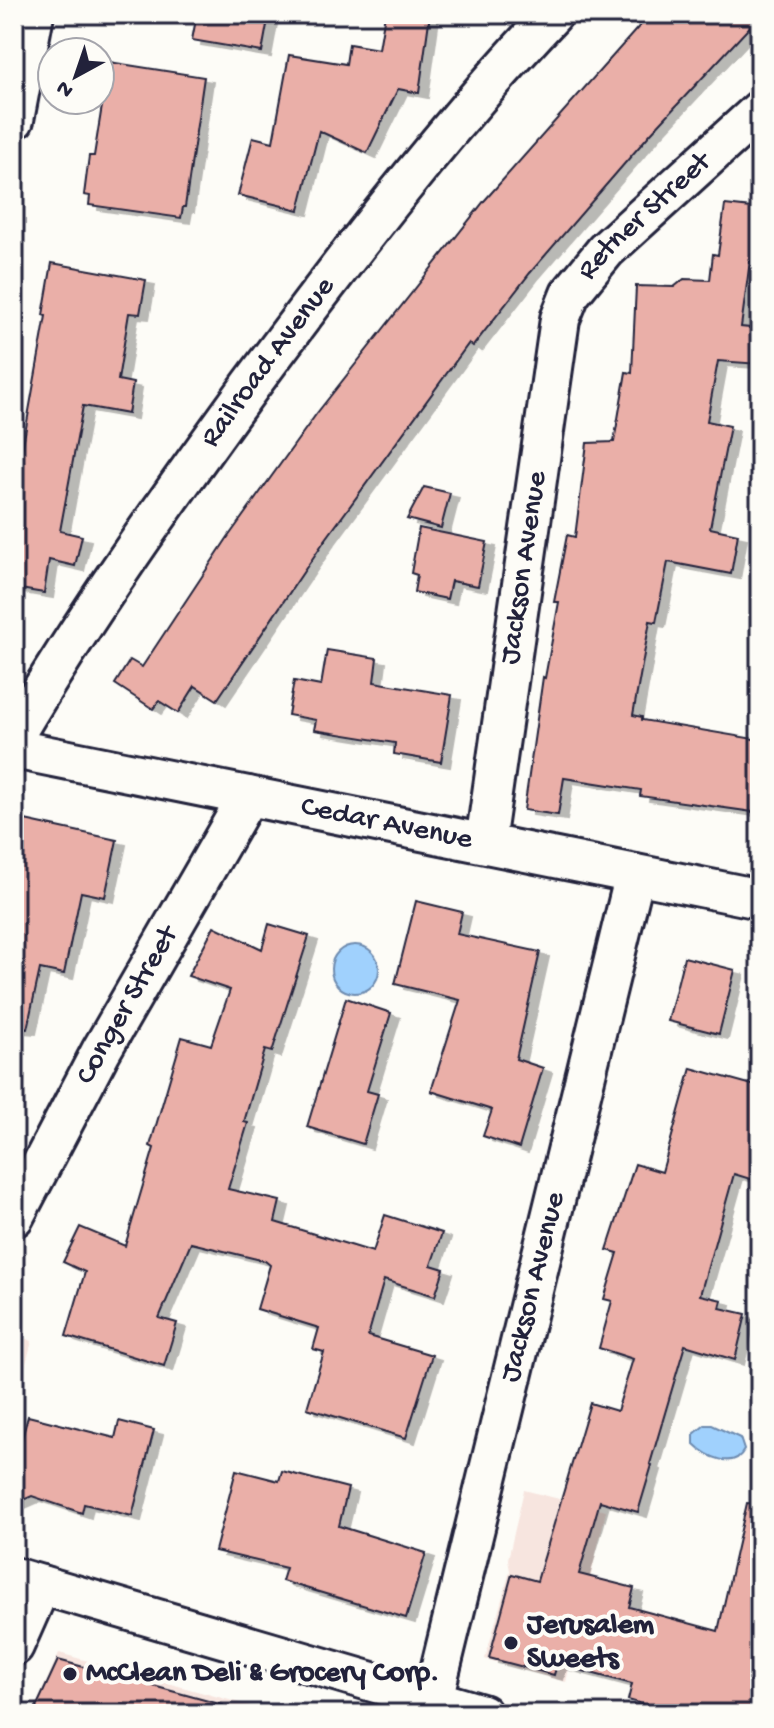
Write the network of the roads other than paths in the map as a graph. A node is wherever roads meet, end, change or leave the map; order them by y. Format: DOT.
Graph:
graph roads {
  1 [pos="34,14"];
  2 [pos="553,14"];
  3 [pos="760,110"];
  4 [pos="14,120"];
  5 [pos="570,294"];
  6 [pos="14,736"];
  7 [pos="14,749"];
  8 [pos="248,796"];
  9 [pos="485,843"];
  10 [pos="635,874"];
  11 [pos="760,899"];
  12 [pos="14,1217"];
  13 [pos="28,1581"];
  14 [pos="14,1646"];
  15 [pos="433,1699"];
  16 [pos="482,1714"];
  1 -- 4 [label="street"];
  2 -- 6 [label="street, Railroad Avenue"];
  3 -- 5 [label="street, Retner Street"];
  5 -- 9 [label="street, Jackson Avenue"];
  7 -- 8 [label="street, Cedar Avenue"];
  8 -- 9 [label="street, Cedar Avenue"];
  8 -- 12 [label="street, Conger Street"];
  9 -- 10 [label="street, Cedar Avenue"];
  10 -- 11 [label="street, Cedar Avenue"];
  10 -- 15 [label="street, Jackson Avenue"];
  13 -- 14 [label="street"];
  13 -- 15 [label="street"];
  15 -- 16 [label="street"];
}
